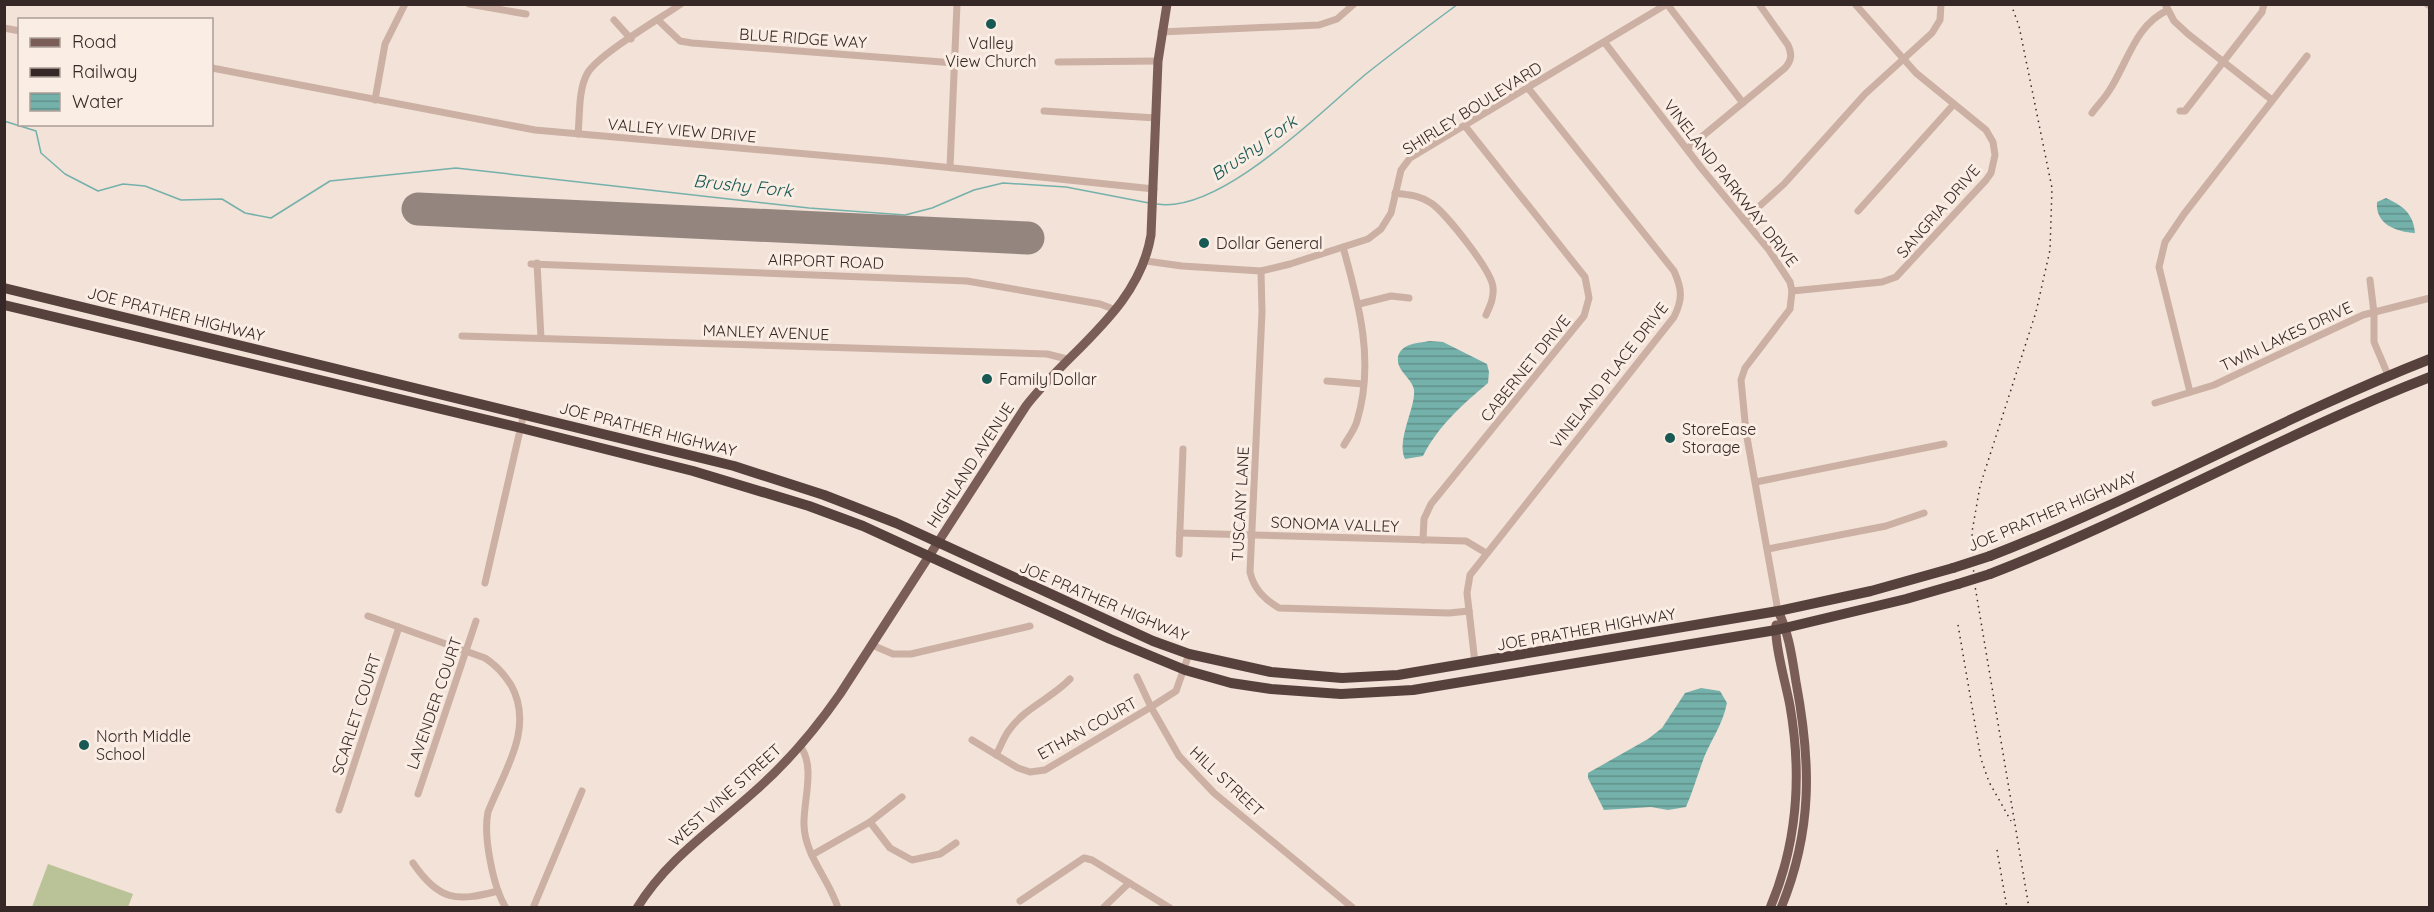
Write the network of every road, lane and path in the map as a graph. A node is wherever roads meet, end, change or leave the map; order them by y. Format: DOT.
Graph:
graph roads {
  1 [pos="405,4"];
  2 [pos="469,4"];
  3 [pos="681,4"];
  4 [pos="957,4"];
  5 [pos="1167,4"];
  6 [pos="1354,4"];
  7 [pos="1667,4"];
  8 [pos="1759,4"];
  9 [pos="1855,4"];
  10 [pos="1941,4"];
  11 [pos="2264,4"];
  12 [pos="2167,7"];
  13 [pos="526,14"];
  14 [pos="614,20"];
  15 [pos="658,20"];
  16 [pos="1161,32"];
  17 [pos="631,39"];
  18 [pos="1605,43"];
  19 [pos="2307,56"];
  20 [pos="1904,59"];
  21 [pos="1058,62"];
  22 [pos="1158,62"];
  23 [pos="2224,62"];
  24 [pos="955,63"];
  25 [pos="213,68"];
  26 [pos="1528,88"];
  27 [pos="375,100"];
  28 [pos="2272,100"];
  29 [pos="1743,103"];
  30 [pos="1954,104"];
  31 [pos="1044,111"];
  32 [pos="2180,111"];
  33 [pos="2092,113"];
  34 [pos="1155,118"];
  35 [pos="1465,126"];
  36 [pos="578,134"];
  37 [pos="1687,149"];
  38 [pos="950,167"];
  39 [pos="1154,193"];
  40 [pos="1395,193"];
  41 [pos="1858,211"];
  42 [pos="1744,220"];
  43 [pos="1343,247"];
  44 [pos="1146,261"];
  45 [pos="1261,271"];
  46 [pos="2370,280"];
  47 [pos="4,288"];
  48 [pos="1792,291"];
  49 [pos="1409,298"];
  50 [pos="2430,298"];
  51 [pos="1359,304"];
  52 [pos="4,305"];
  53 [pos="1116,310"];
  54 [pos="2374,313"];
  55 [pos="1486,315"];
  56 [pos="462,336"];
  57 [pos="541,338"];
  58 [pos="1067,359"];
  59 [pos="2430,359"];
  60 [pos="2388,375"];
  61 [pos="2430,377"];
  62 [pos="1327,381"];
  63 [pos="1363,384"];
  64 [pos="2190,392"];
  65 [pos="2155,403"];
  66 [pos="524,413"];
  67 [pos="521,428"];
  68 [pos="1944,444"];
  69 [pos="1344,445"];
  70 [pos="1182,449"];
  71 [pos="1756,482"];
  72 [pos="1924,513"];
  73 [pos="1180,533"];
  74 [pos="1252,535"];
  75 [pos="1423,540"];
  76 [pos="938,542"];
  77 [pos="1768,549"];
  78 [pos="1486,553"];
  79 [pos="1179,554"];
  80 [pos="929,555"];
  81 [pos="485,583"];
  82 [pos="1469,611"];
  83 [pos="1778,611"];
  84 [pos="368,616"];
  85 [pos="476,621"];
  86 [pos="1030,626"];
  87 [pos="399,627"];
  88 [pos="1781,629"];
  89 [pos="872,645"];
  90 [pos="466,652"];
  91 [pos="1190,654"];
  92 [pos="1475,663"];
  93 [pos="1185,670"];
  94 [pos="1137,677"];
  95 [pos="1070,679"];
  96 [pos="1151,707"];
  97 [pos="972,740"];
  98 [pos="800,746"];
  99 [pos="996,755"];
  100 [pos="582,791"];
  101 [pos="418,794"];
  102 [pos="902,797"];
  103 [pos="339,810"];
  104 [pos="870,822"];
  105 [pos="956,843"];
  106 [pos="812,855"];
  107 [pos="413,863"];
  108 [pos="1129,883"];
  109 [pos="498,891"];
  110 [pos="1020,901"];
  111 [pos="507,908"];
  112 [pos="533,908"];
  113 [pos="637,908"];
  114 [pos="838,908"];
  115 [pos="1103,908"];
  116 [pos="1170,908"];
  117 [pos="1353,908"];
  118 [pos="1770,908"];
  119 [pos="1781,908"];
  1 -- 27 [label="street"];
  2 -- 13 [label="street"];
  3 -- 15 [label="street"];
  4 -- 24 [label="street"];
  5 -- 16 [label="main road, HIGHLAND AVENUE"];
  6 -- 16 [label="street"];
  7 -- 18 [label="street, SHIRLEY BOULEVARD"];
  7 -- 29 [label="street"];
  8 -- 29 [label="street"];
  9 -- 20 [label="street, SANGRIA DRIVE"];
  10 -- 20 [label="street"];
  11 -- 23 [label="street"];
  12 -- 23 [label="street"];
  12 -- 33 [label="street"];
  14 -- 17 [label="street"];
  15 -- 17 [label="street"];
  15 -- 24 [label="street, BLUE RIDGE WAY"];
  16 -- 22 [label="main road, HIGHLAND AVENUE"];
  17 -- 36 [label="street"];
  18 -- 26 [label="street, SHIRLEY BOULEVARD"];
  18 -- 37 [label="street, VINELAND PARKWAY DRIVE"];
  19 -- 28 [label="street"];
  20 -- 30 [label="street, SANGRIA DRIVE"];
  20 -- 42 [label="street"];
  21 -- 22 [label="street"];
  22 -- 34 [label="main road, HIGHLAND AVENUE"];
  23 -- 28 [label="street"];
  23 -- 32 [label="street"];
  24 -- 38 [label="street"];
  25 -- 27 [label="street, VALLEY VIEW DRIVE"];
  26 -- 35 [label="street, SHIRLEY BOULEVARD"];
  26 -- 78 [label="street, VINELAND PLACE DRIVE"];
  27 -- 36 [label="street, VALLEY VIEW DRIVE"];
  28 -- 64 [label="street"];
  29 -- 37 [label="street"];
  30 -- 41 [label="street"];
  30 -- 48 [label="street, SANGRIA DRIVE"];
  31 -- 34 [label="street"];
  34 -- 39 [label="main road, HIGHLAND AVENUE"];
  35 -- 40 [label="street, SHIRLEY BOULEVARD"];
  35 -- 75 [label="street, CABERNET DRIVE"];
  36 -- 38 [label="street, VALLEY VIEW DRIVE"];
  37 -- 42 [label="street, VINELAND PARKWAY DRIVE"];
  38 -- 39 [label="street, VALLEY VIEW DRIVE"];
  39 -- 44 [label="main road, HIGHLAND AVENUE"];
  40 -- 43 [label="street, SHIRLEY BOULEVARD"];
  40 -- 55 [label="street"];
  42 -- 48 [label="street, VINELAND PARKWAY DRIVE"];
  43 -- 45 [label="street, SHIRLEY BOULEVARD"];
  43 -- 51 [label="street"];
  44 -- 45 [label="street, SHIRLEY BOULEVARD"];
  44 -- 53 [label="main road, HIGHLAND AVENUE"];
  45 -- 74 [label="street, TUSCANY LANE"];
  46 -- 54 [label="street"];
  47 -- 66 [label="highway, JOE PRATHER HIGHWAY"];
  48 -- 71 [label="street, VINELAND PARKWAY DRIVE"];
  49 -- 51 [label="street"];
  50 -- 54 [label="street, TWIN LAKES DRIVE"];
  51 -- 63 [label="street"];
  52 -- 67 [label="highway, JOE PRATHER HIGHWAY"];
  53 -- 57 [label="street, AIRPORT ROAD"];
  53 -- 58 [label="main road, HIGHLAND AVENUE"];
  54 -- 60 [label="street"];
  54 -- 64 [label="street, TWIN LAKES DRIVE"];
  56 -- 57 [label="street, MANLEY AVENUE"];
  57 -- 58 [label="street, MANLEY AVENUE"];
  58 -- 76 [label="main road, HIGHLAND AVENUE"];
  59 -- 60 [label="highway, JOE PRATHER HIGHWAY"];
  60 -- 83 [label="highway, JOE PRATHER HIGHWAY, bridge"];
  61 -- 88 [label="highway, JOE PRATHER HIGHWAY, bridge"];
  62 -- 63 [label="street"];
  63 -- 69 [label="street"];
  64 -- 65 [label="street, TWIN LAKES DRIVE"];
  66 -- 67 [label="street"];
  66 -- 76 [label="highway, JOE PRATHER HIGHWAY"];
  67 -- 80 [label="highway, JOE PRATHER HIGHWAY"];
  67 -- 81 [label="street"];
  68 -- 71 [label="street"];
  70 -- 73 [label="street"];
  71 -- 77 [label="street, VINELAND PARKWAY DRIVE"];
  72 -- 77 [label="street"];
  73 -- 74 [label="street, SONOMA VALLEY"];
  73 -- 79 [label="street"];
  74 -- 75 [label="street, SONOMA VALLEY"];
  74 -- 82 [label="street, TUSCANY LANE"];
  75 -- 78 [label="street, SONOMA VALLEY"];
  76 -- 80 [label="main road, HIGHLAND AVENUE"];
  76 -- 91 [label="highway, JOE PRATHER HIGHWAY"];
  77 -- 83 [label="street, VINELAND PARKWAY DRIVE"];
  78 -- 82 [label="street, VINELAND PLACE DRIVE"];
  80 -- 89 [label="main road, HIGHLAND AVENUE"];
  80 -- 93 [label="highway, JOE PRATHER HIGHWAY"];
  82 -- 92 [label="street, VINELAND PLACE DRIVE"];
  83 -- 88 [label="main road"];
  83 -- 92 [label="highway, JOE PRATHER HIGHWAY"];
  84 -- 87 [label="street"];
  85 -- 90 [label="street, LAVENDER COURT"];
  86 -- 89 [label="street"];
  87 -- 90 [label="street"];
  87 -- 103 [label="street, SCARLET COURT"];
  88 -- 93 [label="highway, JOE PRATHER HIGHWAY"];
  88 -- 118 [label="main road"];
  88 -- 119 [label="main road"];
  89 -- 98 [label="main road, WEST VINE STREET"];
  90 -- 101 [label="street, LAVENDER COURT"];
  90 -- 109 [label="street"];
  91 -- 92 [label="highway, JOE PRATHER HIGHWAY"];
  91 -- 93 [label="street"];
  93 -- 96 [label="street"];
  94 -- 96 [label="street, HILL STREET"];
  95 -- 99 [label="street"];
  96 -- 99 [label="street, ETHAN COURT"];
  96 -- 117 [label="street, HILL STREET"];
  97 -- 99 [label="street, ETHAN COURT"];
  98 -- 106 [label="street"];
  98 -- 113 [label="main road, WEST VINE STREET"];
  100 -- 112 [label="street"];
  102 -- 104 [label="street"];
  104 -- 105 [label="street"];
  104 -- 106 [label="street"];
  106 -- 114 [label="street"];
  107 -- 109 [label="street"];
  108 -- 110 [label="street"];
  108 -- 115 [label="street"];
  108 -- 116 [label="street"];
  109 -- 111 [label="street"];
}
